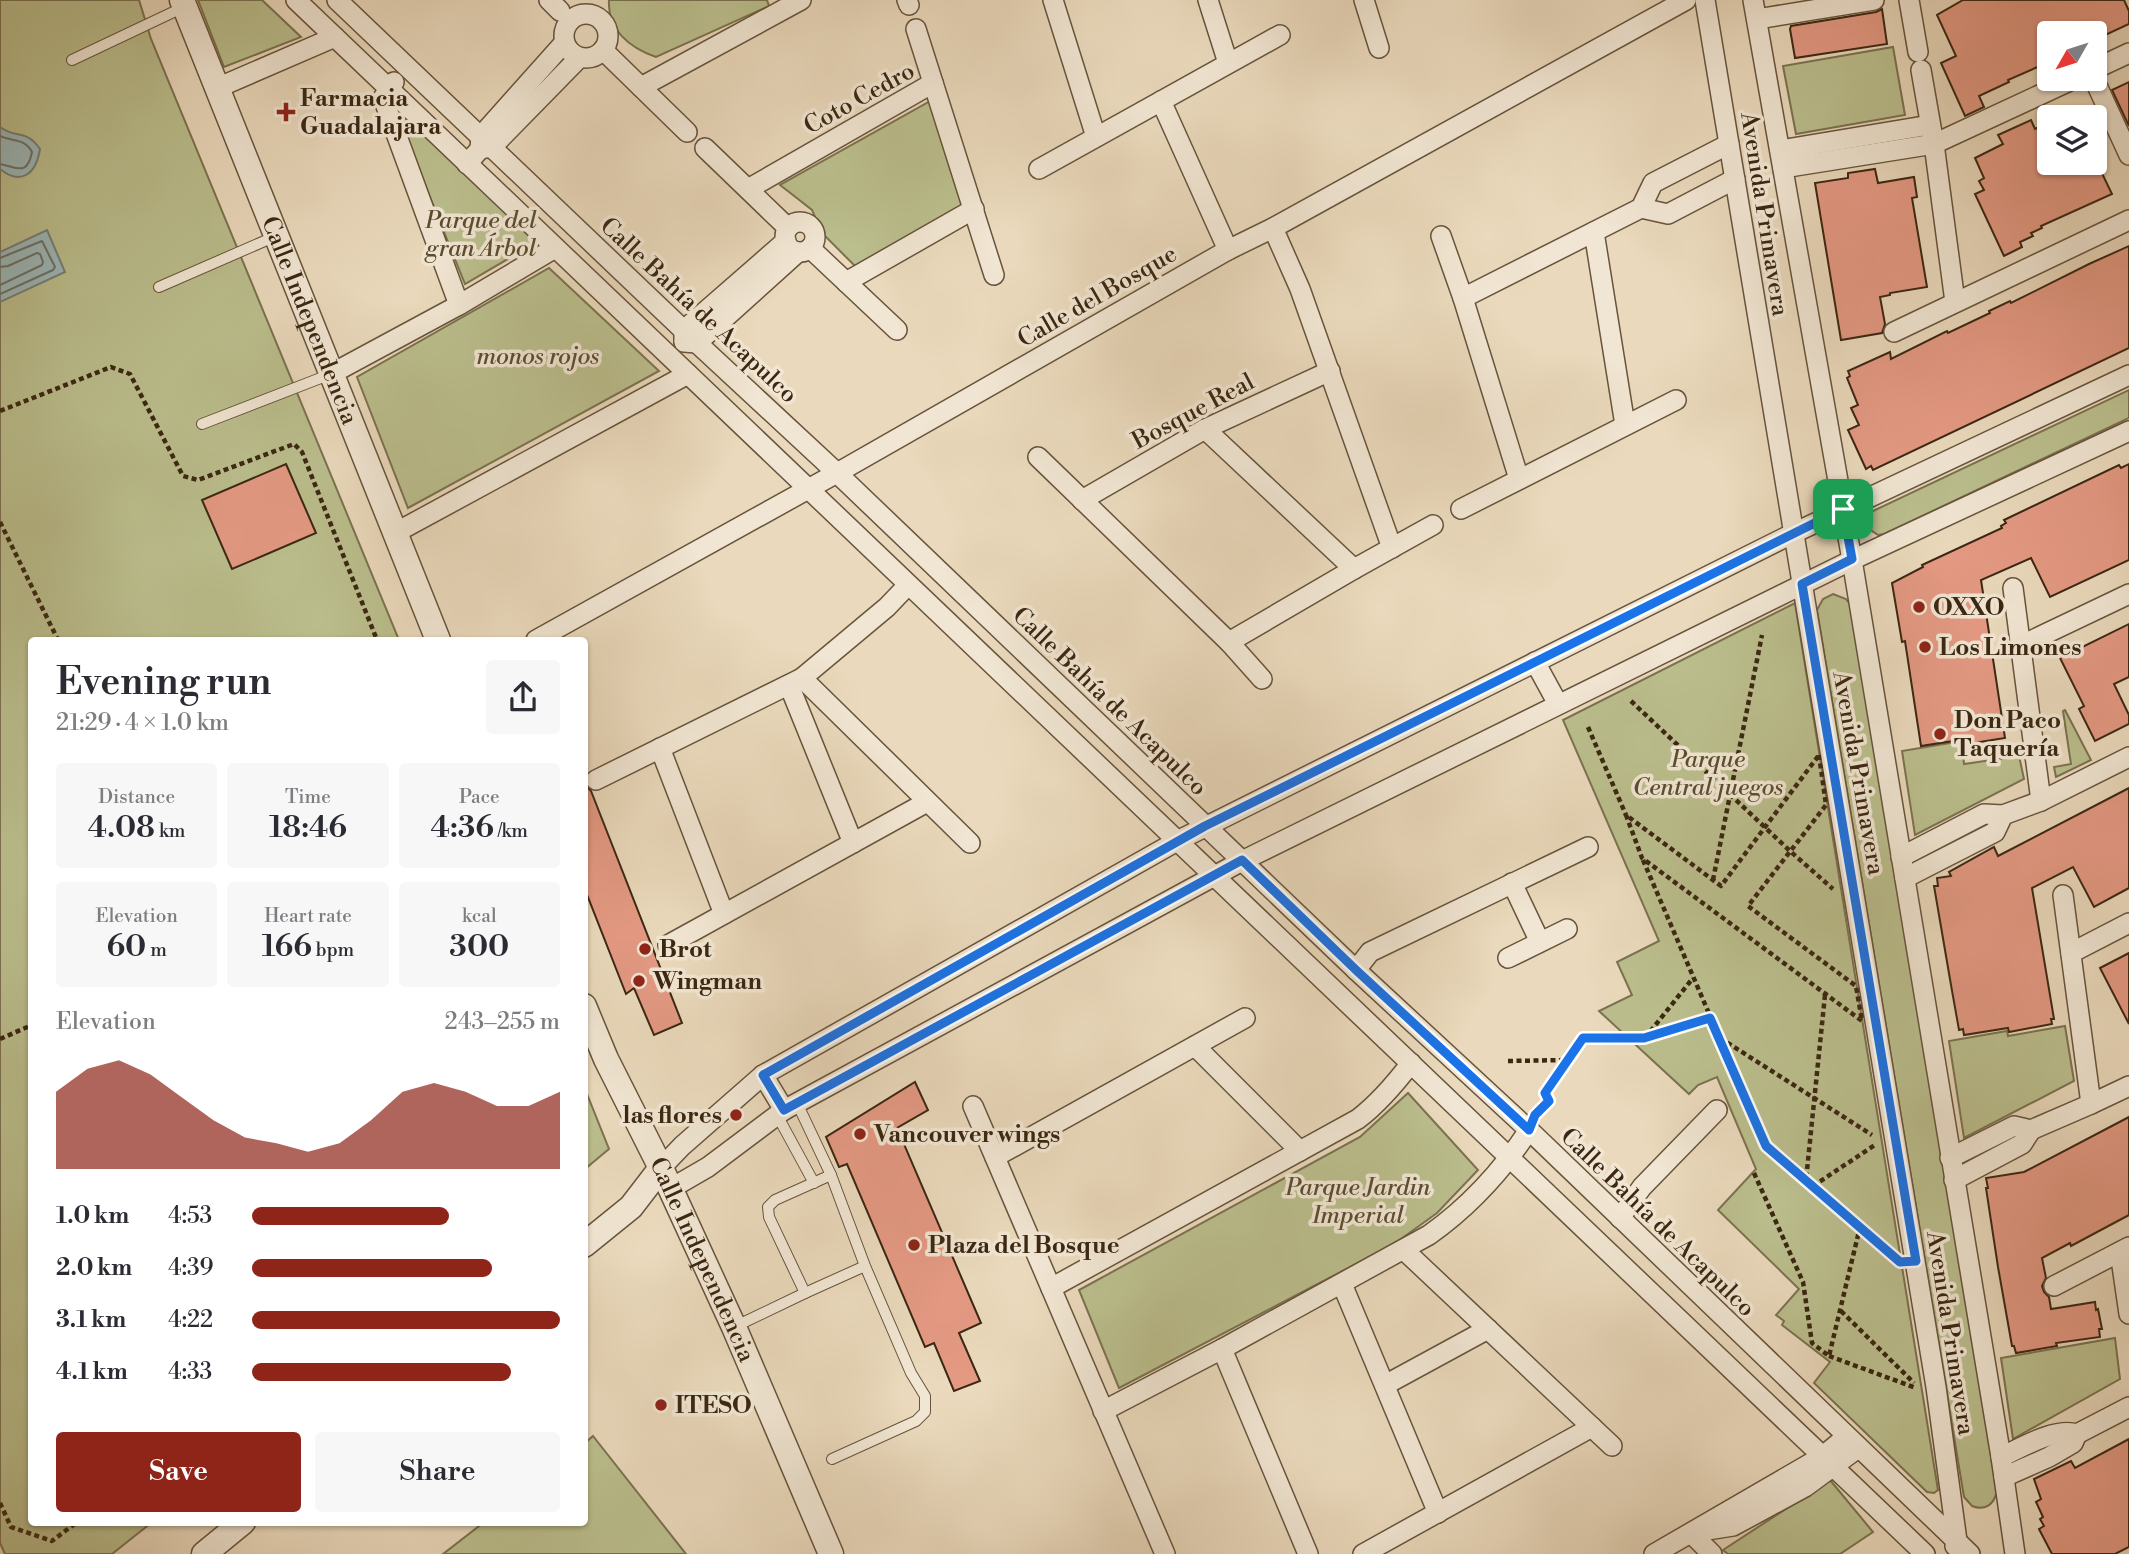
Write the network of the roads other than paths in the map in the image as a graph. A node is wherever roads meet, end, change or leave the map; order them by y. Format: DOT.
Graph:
graph roads {
  1 [pos="297,0"];
  2 [pos="337,0"];
  3 [pos="801,0"];
  4 [pos="1053,0"];
  5 [pos="1208,0"];
  6 [pos="1364,0"];
  7 [pos="1686,0"];
  8 [pos="1705,0"];
  9 [pos="1874,0"];
  10 [pos="1909,0"];
  11 [pos="183,4"];
  12 [pos="1755,5"];
  13 [pos="587,7"];
  14 [pos="772,7"];
  15 [pos="916,29"];
  16 [pos="1280,35"];
  17 [pos="335,37"];
  18 [pos="564,43"];
  19 [pos="1379,48"];
  20 [pos="603,50"];
  21 [pos="2129,53"];
  22 [pos="579,58"];
  23 [pos="72,60"];
  24 [pos="1228,63"];
  25 [pos="2107,63"];
  26 [pos="408,67"];
  27 [pos="933,83"];
  28 [pos="641,87"];
  29 [pos="217,88"];
  30 [pos="388,88"];
  31 [pos="2044,91"];
  32 [pos="2100,91"];
  33 [pos="1161,101"];
  34 [pos="687,132"];
  35 [pos="1932,135"];
  36 [pos="1096,137"];
  37 [pos="484,144"];
  38 [pos="1729,144"];
  39 [pos="705,148"];
  40 [pos="2129,155"];
  41 [pos="1781,159"];
  42 [pos="467,164"];
  43 [pos="1039,169"];
  44 [pos="1735,179"];
  45 [pos="748,189"];
  46 [pos="1641,208"];
  47 [pos="974,209"];
  48 [pos="2129,220"];
  49 [pos="1273,228"];
  50 [pos="1594,232"];
  51 [pos="276,236"];
  52 [pos="1441,236"];
  53 [pos="796,242"];
  54 [pos="555,248"];
  55 [pos="1228,250"];
  56 [pos="994,275"];
  57 [pos="846,282"];
  58 [pos="159,287"];
  59 [pos="1463,298"];
  60 [pos="1955,302"];
  61 [pos="459,305"];
  62 [pos="897,330"];
  63 [pos="1894,332"];
  64 [pos="688,338"];
  65 [pos="669,356"];
  66 [pos="1330,370"];
  67 [pos="331,374"];
  68 [pos="688,374"];
  69 [pos="2129,375"];
  70 [pos="1676,400"];
  71 [pos="202,424"];
  72 [pos="1625,425"];
  73 [pos="1205,429"];
  74 [pos="2129,431"];
  75 [pos="1038,457"];
  76 [pos="837,473"];
  77 [pos="1519,479"];
  78 [pos="807,489"];
  79 [pos="1082,500"];
  80 [pos="1461,509"];
  81 [pos="1843,509"];
  82 [pos="1433,525"];
  83 [pos="395,533"];
  84 [pos="1794,533"];
  85 [pos="1392,548"];
  86 [pos="1852,559"];
  87 [pos="1354,569"];
  88 [pos="1802,584"];
  89 [pos="908,585"];
  90 [pos="2012,589"];
  91 [pos="2129,594"];
  92 [pos="437,637"];
  93 [pos="541,637"];
  94 [pos="1228,642"];
  95 [pos="2020,646"];
  96 [pos="1535,662"];
  97 [pos="1262,679"];
  98 [pos="795,681"];
  99 [pos="1559,704"];
  100 [pos="660,748"];
  101 [pos="2129,757"];
  102 [pos="596,780"];
  103 [pos="2041,801"];
  104 [pos="927,802"];
  105 [pos="2003,815"];
  106 [pos="1205,826"];
  107 [pos="1179,840"];
  108 [pos="853,843"];
  109 [pos="970,843"];
  110 [pos="1588,847"];
  111 [pos="1901,857"];
  112 [pos="1242,860"];
  113 [pos="1215,875"];
  114 [pos="1905,878"];
  115 [pos="1512,883"];
  116 [pos="2063,895"];
  117 [pos="724,914"];
  118 [pos="2129,923"];
  119 [pos="1567,929"];
  120 [pos="1540,942"];
  121 [pos="668,945"];
  122 [pos="2071,953"];
  123 [pos="1508,958"];
  124 [pos="1356,970"];
  125 [pos="588,1016"];
  126 [pos="1245,1018"];
  127 [pos="1195,1046"];
  128 [pos="1411,1063"];
  129 [pos="763,1075"];
  130 [pos="2129,1086"];
  131 [pos="2091,1104"];
  132 [pos="973,1106"];
  133 [pos="786,1110"];
  134 [pos="1717,1110"];
  135 [pos="2031,1129"];
  136 [pos="1529,1130"];
  137 [pos="1300,1152"];
  138 [pos="995,1157"];
  139 [pos="1511,1158"];
  140 [pos="1950,1158"];
  141 [pos="831,1175"];
  142 [pos="665,1179"];
  143 [pos="1954,1180"];
  144 [pos="814,1183"];
  145 [pos="1620,1218"];
  146 [pos="588,1242"];
  147 [pos="2125,1249"];
  148 [pos="1404,1250"];
  149 [pos="865,1266"];
  150 [pos="1342,1284"];
  151 [pos="2054,1286"];
  152 [pos="1051,1288"];
  153 [pos="805,1293"];
  154 [pos="2129,1314"];
  155 [pos="734,1327"];
  156 [pos="1488,1329"];
  157 [pos="1735,1330"];
  158 [pos="1223,1349"];
  159 [pos="1715,1353"];
  160 [pos="1385,1385"];
  161 [pos="2129,1407"];
  162 [pos="1104,1411"];
  163 [pos="1592,1427"];
  164 [pos="2077,1434"];
  165 [pos="1852,1443"];
  166 [pos="1612,1446"];
  167 [pos="2001,1457"];
  168 [pos="832,1459"];
  169 [pos="1829,1461"];
  170 [pos="2004,1477"];
  171 [pos="1438,1513"];
  172 [pos="238,1526"];
  173 [pos="1691,1532"];
  174 [pos="1959,1550"];
  175 [pos="204,1554"];
  176 [pos="831,1554"];
  177 [pos="1165,1554"];
  178 [pos="1308,1554"];
  179 [pos="1363,1554"];
  180 [pos="1654,1554"];
  181 [pos="1712,1554"];
  182 [pos="1925,1554"];
  183 [pos="2015,1554"];
  1 -- 17 [label="street"];
  2 -- 26 [label="street, Calle Bahía de Acapulco"];
  3 -- 14 [label="street"];
  4 -- 36 [label="street"];
  5 -- 24 [label="street"];
  6 -- 19 [label="street"];
  7 -- 49 [label="street, Calle del Bosque"];
  8 -- 38 [label="street, Avenida Primavera"];
  9 -- 12 [label="street"];
  10 -- 35 [label="street"];
  11 -- 23 [label="lane"];
  11 -- 29 [label="street, Calle Independencia"];
  12 -- 41 [label="street, Avenida Primavera"];
  13 -- 18 [label="street"];
  13 -- 20 [label="street"];
  14 -- 28 [label="street"];
  15 -- 27 [label="street"];
  16 -- 24 [label="street"];
  17 -- 29 [label="street"];
  17 -- 30 [label="street"];
  18 -- 22 [label="street"];
  18 -- 37 [label="street"];
  20 -- 22 [label="street"];
  20 -- 28 [label="street"];
  21 -- 25 [label="street"];
  22 -- 37 [label="street"];
  24 -- 33 [label="street"];
  26 -- 30 [label="street"];
  26 -- 37 [label="street, Calle Bahía de Acapulco"];
  27 -- 45 [label="street, Coto Cedro"];
  27 -- 47 [label="street, Coto Cedro"];
  28 -- 34 [label="street"];
  29 -- 51 [label="street, Calle Independencia"];
  30 -- 42 [label="street"];
  30 -- 61 [label="street"];
  31 -- 35 [label="street"];
  32 -- 40 [label="street"];
  33 -- 36 [label="street"];
  33 -- 55 [label="street"];
  35 -- 41 [label="street"];
  35 -- 60 [label="street"];
  36 -- 43 [label="street"];
  37 -- 42 [label="street"];
  37 -- 64 [label="street, Calle Bahía de Acapulco"];
  38 -- 44 [label="street, Avenida Primavera"];
  38 -- 46 [label="street"];
  39 -- 45 [label="street"];
  41 -- 81 [label="street, Avenida Primavera"];
  42 -- 54 [label="street"];
  44 -- 46 [label="street"];
  44 -- 84 [label="street, Avenida Primavera"];
  45 -- 53 [label="street"];
  46 -- 50 [label="street"];
  47 -- 56 [label="street, Coto Cedro"];
  47 -- 57 [label="street"];
  48 -- 60 [label="street"];
  49 -- 55 [label="street, Calle del Bosque"];
  49 -- 66 [label="street"];
  50 -- 59 [label="street"];
  50 -- 72 [label="street"];
  51 -- 58 [label="lane"];
  51 -- 67 [label="street, Calle Independencia"];
  52 -- 59 [label="street"];
  53 -- 57 [label="street"];
  53 -- 64 [label="street"];
  54 -- 61 [label="street"];
  54 -- 65 [label="street"];
  55 -- 76 [label="street, Calle del Bosque"];
  57 -- 62 [label="street"];
  59 -- 77 [label="street"];
  60 -- 63 [label="street"];
  61 -- 67 [label="street"];
  64 -- 65 [label="street"];
  64 -- 76 [label="street, Calle Bahía de Acapulco"];
  65 -- 68 [label="street"];
  66 -- 73 [label="street, Bosque Real"];
  66 -- 85 [label="street"];
  67 -- 71 [label="lane"];
  67 -- 83 [label="street, Calle Independencia"];
  68 -- 78 [label="street"];
  68 -- 83 [label="street"];
  69 -- 81 [label="street"];
  70 -- 72 [label="street"];
  72 -- 77 [label="street"];
  73 -- 79 [label="street, Bosque Real"];
  73 -- 87 [label="street"];
  74 -- 86 [label="street"];
  75 -- 79 [label="street"];
  76 -- 78 [label="street, Calle del Bosque"];
  76 -- 106 [label="street, Calle Bahía de Acapulco"];
  77 -- 80 [label="street"];
  78 -- 89 [label="street"];
  78 -- 93 [label="street, Calle del Bosque"];
  79 -- 94 [label="street"];
  81 -- 84 [label="street"];
  81 -- 86 [label="street, Avenida Primavera"];
  82 -- 85 [label="street"];
  83 -- 92 [label="street, Calle Independencia"];
  84 -- 88 [label="street, Avenida Primavera"];
  84 -- 96 [label="street"];
  85 -- 87 [label="street"];
  86 -- 88 [label="street"];
  86 -- 111 [label="street, Avenida Primavera"];
  87 -- 94 [label="street"];
  88 -- 99 [label="street"];
  88 -- 174 [label="street, Avenida Primavera"];
  89 -- 98 [label="street"];
  89 -- 107 [label="street"];
  90 -- 95 [label="street"];
  91 -- 95 [label="street"];
  94 -- 97 [label="street"];
  95 -- 103 [label="street"];
  96 -- 99 [label="street"];
  96 -- 106 [label="street"];
  98 -- 100 [label="street"];
  98 -- 104 [label="street"];
  98 -- 108 [label="street"];
  99 -- 112 [label="street"];
  100 -- 102 [label="street"];
  100 -- 117 [label="street"];
  101 -- 103 [label="street"];
  103 -- 105 [label="street"];
  104 -- 108 [label="street"];
  104 -- 109 [label="street"];
  105 -- 111 [label="street"];
  105 -- 114 [label="street"];
  106 -- 107 [label="street"];
  106 -- 112 [label="street, Calle Bahía de Acapulco"];
  107 -- 113 [label="street"];
  107 -- 129 [label="street"];
  108 -- 117 [label="street"];
  110 -- 115 [label="street"];
  111 -- 114 [label="street, Avenida Primavera"];
  112 -- 113 [label="street"];
  112 -- 124 [label="street, Calle Bahía de Acapulco"];
  113 -- 128 [label="street"];
  113 -- 133 [label="street"];
  114 -- 140 [label="street, Avenida Primavera"];
  115 -- 120 [label="street"];
  115 -- 124 [label="street"];
  116 -- 122 [label="street"];
  117 -- 121 [label="street"];
  118 -- 122 [label="street"];
  119 -- 120 [label="street"];
  120 -- 123 [label="street"];
  122 -- 131 [label="street"];
  124 -- 136 [label="street, Calle Bahía de Acapulco"];
  125 -- 142 [label="street, Calle Independencia"];
  126 -- 127 [label="street"];
  127 -- 137 [label="street"];
  127 -- 138 [label="street"];
  128 -- 137 [label="street"];
  128 -- 139 [label="street"];
  129 -- 133 [label="street"];
  129 -- 142 [label="street"];
  130 -- 131 [label="street"];
  131 -- 135 [label="street"];
  132 -- 138 [label="street"];
  133 -- 141 [label="lane"];
  133 -- 142 [label="street"];
  133 -- 144 [label="lane"];
  134 -- 145 [label="street"];
  135 -- 140 [label="street"];
  135 -- 143 [label="street"];
  136 -- 139 [label="street"];
  136 -- 145 [label="street, Calle Bahía de Acapulco"];
  137 -- 152 [label="street"];
  138 -- 152 [label="street"];
  139 -- 148 [label="street"];
  139 -- 159 [label="street"];
  140 -- 143 [label="street, Avenida Primavera"];
  141 -- 144 [label="lane"];
  141 -- 149 [label="lane"];
  142 -- 146 [label="street"];
  142 -- 155 [label="street, Calle Independencia"];
  143 -- 167 [label="street, Avenida Primavera"];
  144 -- 153 [label="lane"];
  145 -- 157 [label="street, Calle Bahía de Acapulco"];
  147 -- 151 [label="street"];
  147 -- 154 [label="street"];
  148 -- 150 [label="street"];
  148 -- 156 [label="street"];
  149 -- 153 [label="lane"];
  149 -- 168 [label="lane"];
  150 -- 158 [label="street"];
  150 -- 160 [label="street"];
  152 -- 162 [label="street"];
  153 -- 155 [label="lane"];
  155 -- 176 [label="street, Calle Independencia"];
  156 -- 160 [label="street"];
  156 -- 163 [label="street"];
  157 -- 159 [label="street"];
  157 -- 165 [label="street, Calle Bahía de Acapulco"];
  158 -- 162 [label="street"];
  158 -- 178 [label="street"];
  159 -- 169 [label="street"];
  160 -- 171 [label="street"];
  161 -- 164 [label="street"];
  162 -- 177 [label="street"];
  163 -- 166 [label="street"];
  163 -- 171 [label="street"];
  164 -- 167 [label="street"];
  164 -- 170 [label="street"];
  165 -- 169 [label="street"];
  165 -- 174 [label="street, Calle Bahía de Acapulco"];
  167 -- 170 [label="street, Avenida Primavera"];
  169 -- 173 [label="street"];
  169 -- 182 [label="street"];
  170 -- 183 [label="street, Avenida Primavera"];
  171 -- 179 [label="street"];
  172 -- 175 [label="street"];
  173 -- 180 [label="street"];
  173 -- 181 [label="street"];
}
